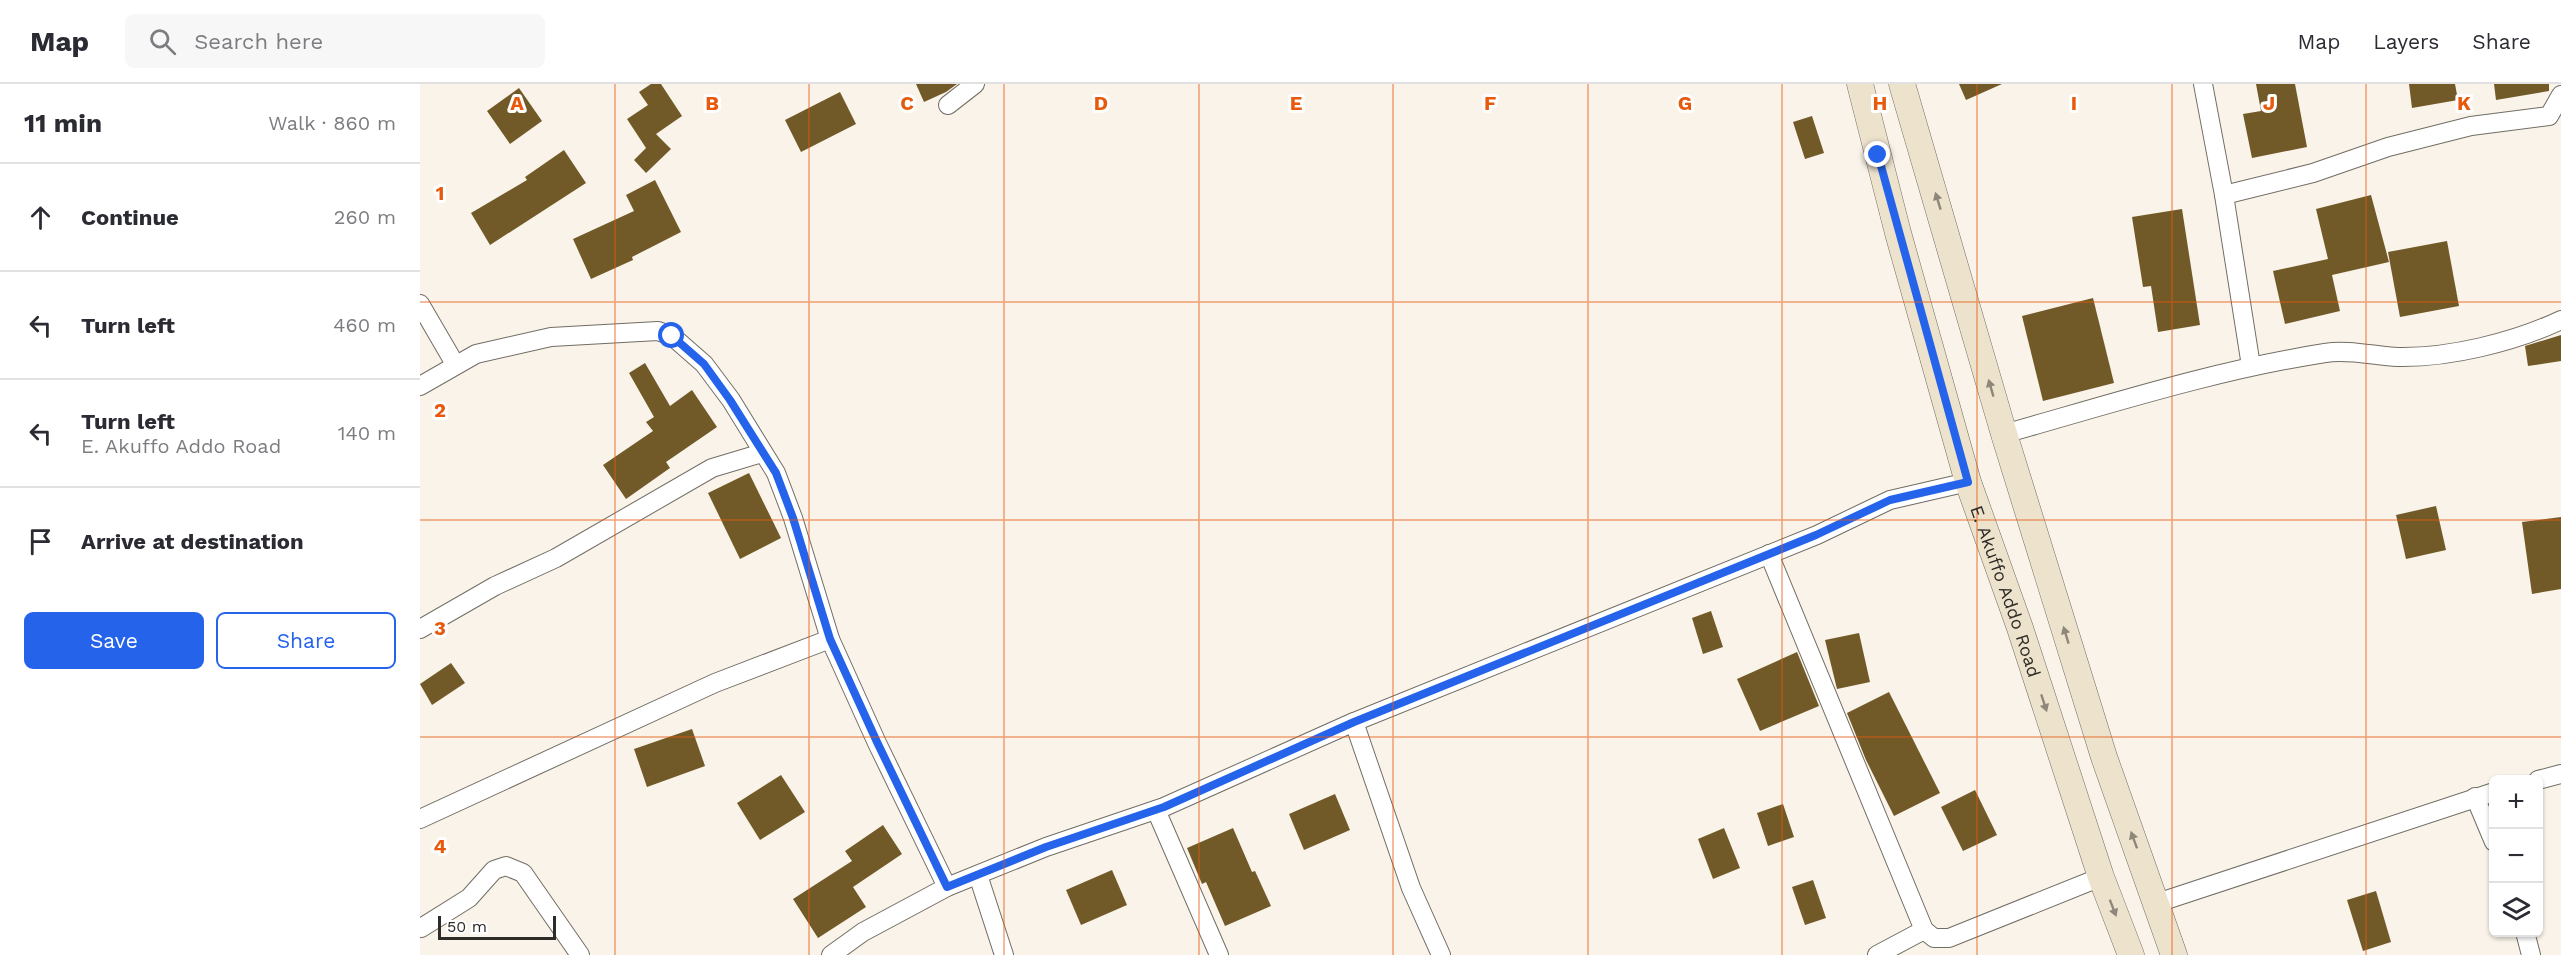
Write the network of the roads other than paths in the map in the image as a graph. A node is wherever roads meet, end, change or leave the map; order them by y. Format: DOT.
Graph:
graph roads {
  1 [pos="975,84"];
  2 [pos="1860,84"];
  3 [pos="1902,84"];
  4 [pos="2203,84"];
  5 [pos="2561,94"];
  6 [pos="948,105"];
  7 [pos="2224,195"];
  8 [pos="420,304"];
  9 [pos="2561,320"];
  10 [pos="455,364"];
  11 [pos="2252,366"];
  12 [pos="420,386"];
  13 [pos="2004,434"];
  14 [pos="762,453"];
  15 [pos="1968,482"];
  16 [pos="1769,554"];
  17 [pos="420,628"];
  18 [pos="830,639"];
  19 [pos="1354,722"];
  20 [pos="2561,774"];
  21 [pos="2543,779"];
  22 [pos="2489,793"];
  23 [pos="2475,797"];
  24 [pos="1156,810"];
  25 [pos="420,819"];
  26 [pos="2489,832"];
  27 [pos="978,874"];
  28 [pos="2101,877"];
  29 [pos="947,887"];
  30 [pos="2157,903"];
  31 [pos="421,928"];
  32 [pos="1924,930"];
  33 [pos="2526,937"];
  34 [pos="580,955"];
  35 [pos="831,955"];
  36 [pos="1004,955"];
  37 [pos="1218,955"];
  38 [pos="1441,955"];
  39 [pos="1877,955"];
  40 [pos="2131,955"];
  41 [pos="2174,955"];
  42 [pos="2531,955"];
  1 -- 6 [label="street"];
  2 -- 15 [label="main road, E. Akuffo Addo Road"];
  13 -- 3 [label="main road, one-way"];
  4 -- 7 [label="street"];
  5 -- 7 [label="street"];
  7 -- 11 [label="street"];
  8 -- 10 [label="street"];
  9 -- 11 [label="street"];
  10 -- 12 [label="street"];
  10 -- 14 [label="street"];
  11 -- 13 [label="street"];
  30 -- 13 [label="main road, one-way"];
  14 -- 17 [label="street"];
  14 -- 18 [label="street"];
  15 -- 16 [label="street"];
  15 -- 28 [label="main road, E. Akuffo Addo Road, one-way"];
  16 -- 19 [label="street"];
  16 -- 32 [label="street"];
  18 -- 25 [label="street"];
  18 -- 29 [label="street"];
  19 -- 24 [label="street"];
  19 -- 38 [label="street"];
  20 -- 21 [label="street"];
  22 -- 23 [label="street"];
  23 -- 26 [label="street"];
  23 -- 30 [label="street"];
  24 -- 27 [label="street"];
  24 -- 37 [label="street"];
  27 -- 29 [label="street"];
  27 -- 36 [label="street"];
  28 -- 32 [label="street"];
  28 -- 40 [label="main road, E. Akuffo Addo Road, one-way"];
  29 -- 35 [label="street"];
  30 -- 41 [label="main road"];
  31 -- 34 [label="street"];
  32 -- 39 [label="street"];
  33 -- 42 [label="street"];
}
